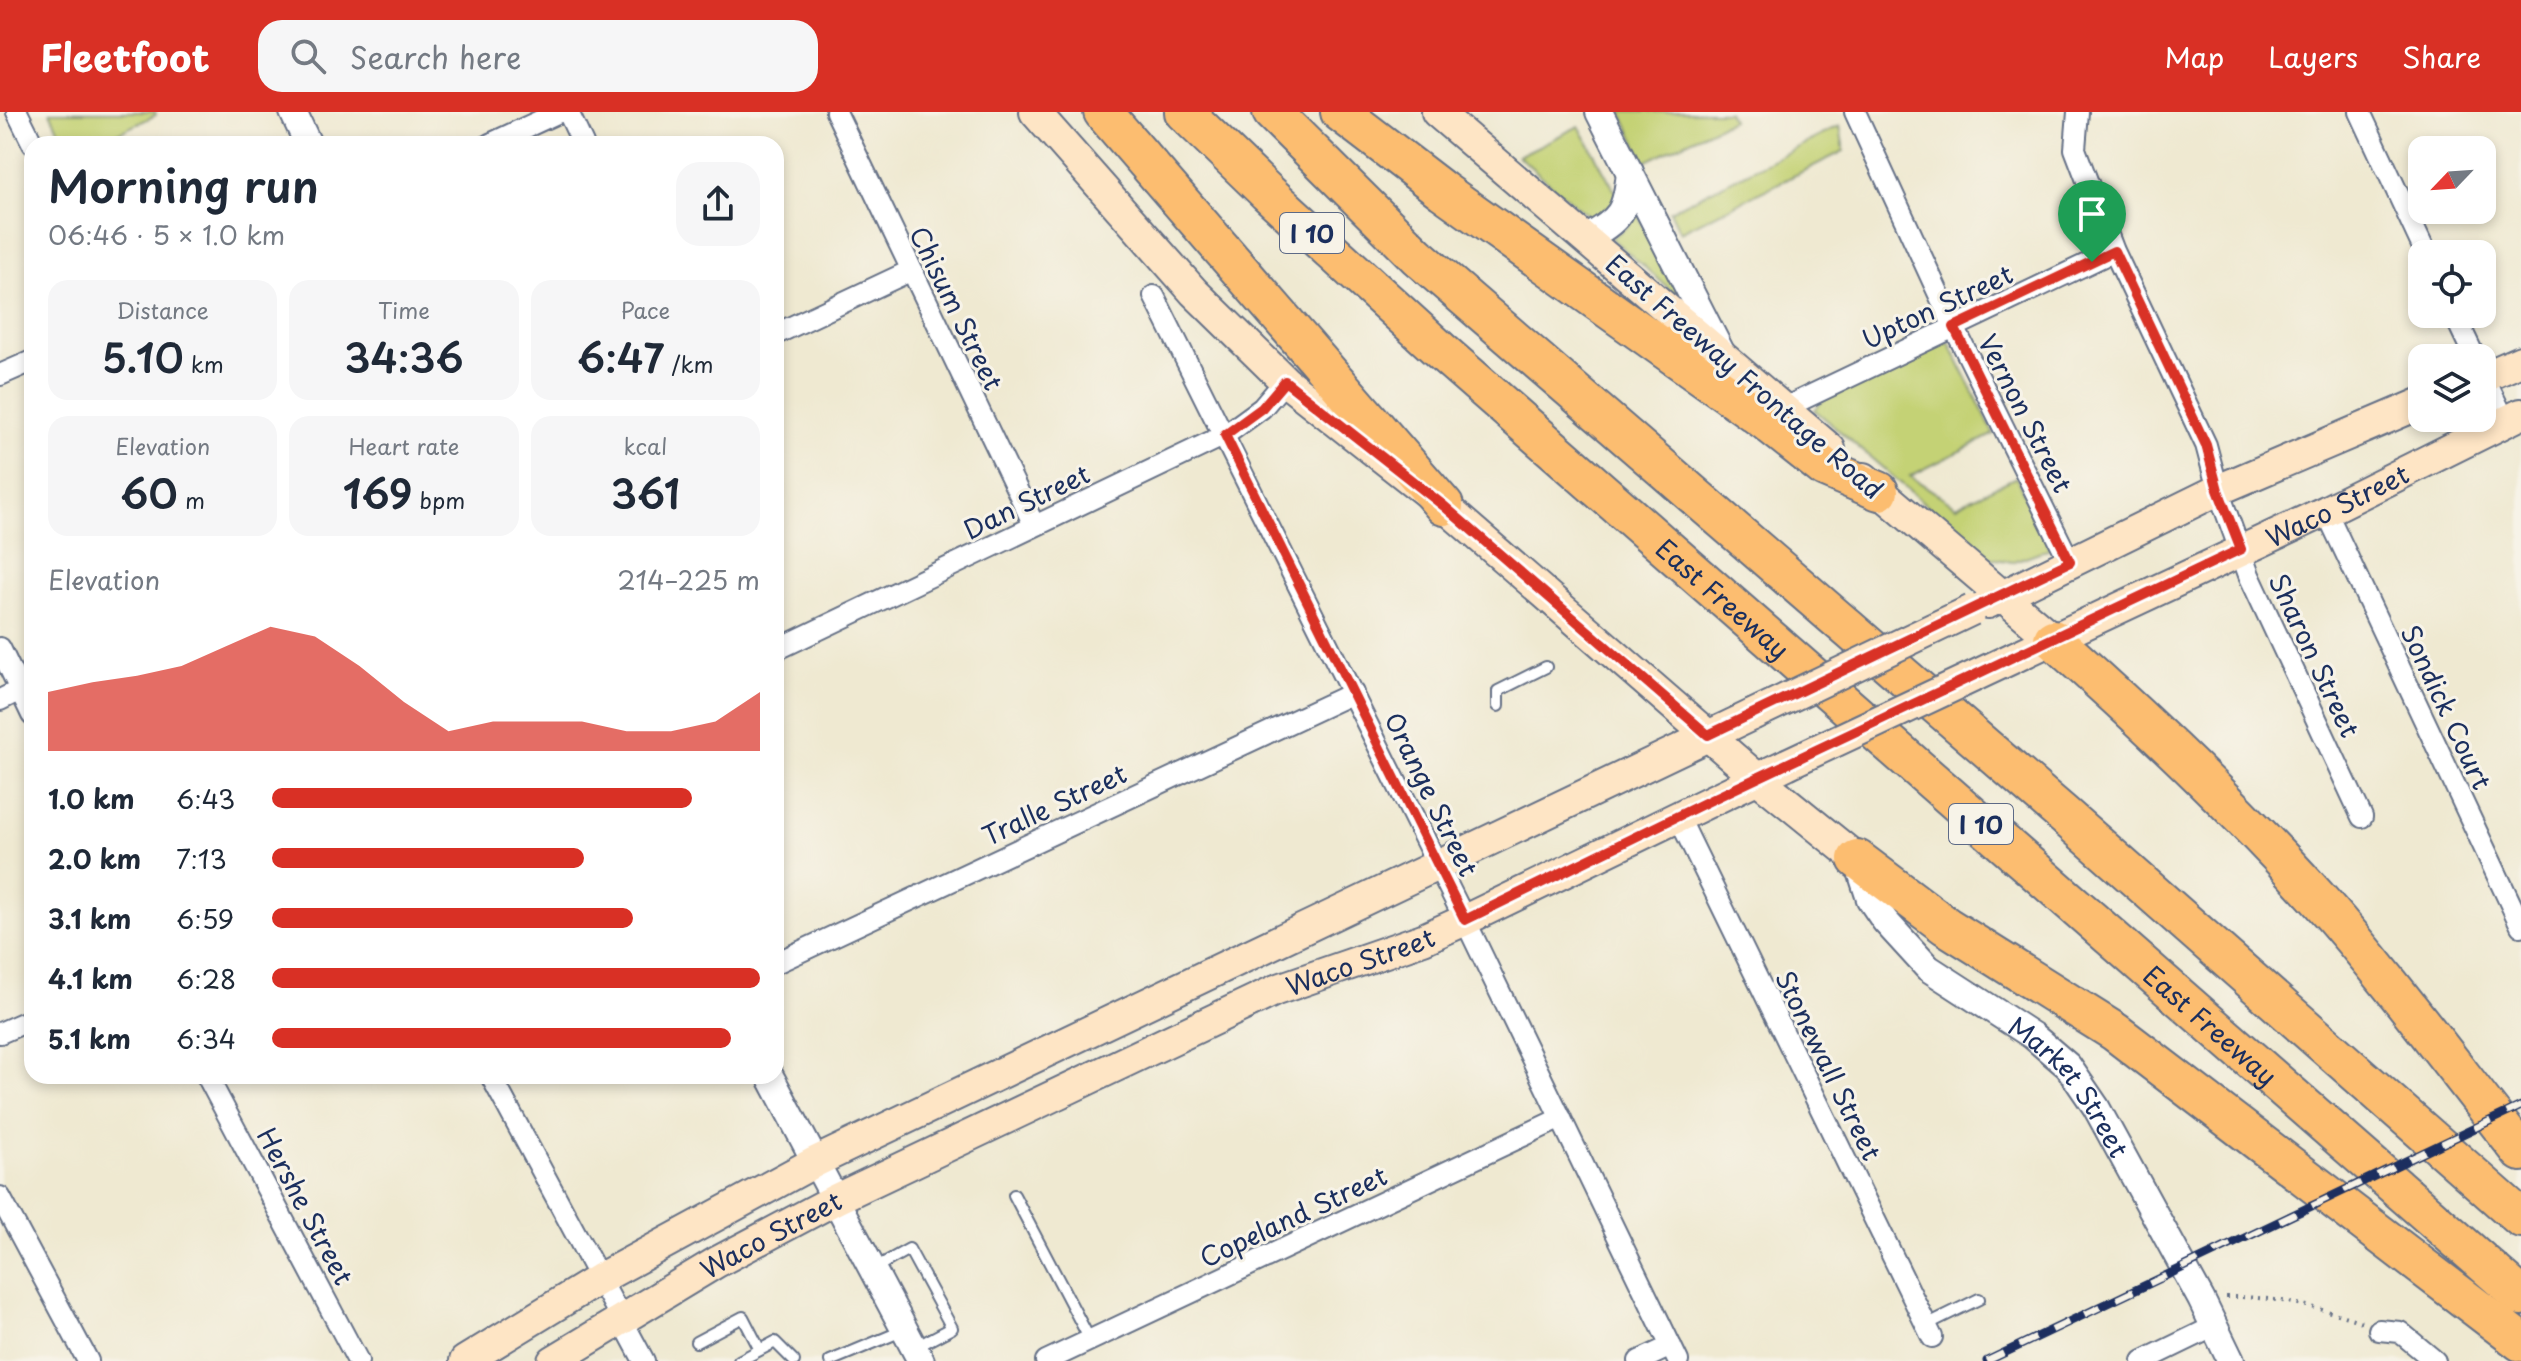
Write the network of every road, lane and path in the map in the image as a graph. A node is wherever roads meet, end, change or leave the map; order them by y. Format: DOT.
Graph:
graph roads {
  1 [pos="17,112"];
  2 [pos="293,112"];
  3 [pos="559,112"];
  4 [pos="568,112"];
  5 [pos="836,112"];
  6 [pos="1035,112"];
  7 [pos="1103,112"];
  8 [pos="1184,112"];
  9 [pos="1272,112"];
  10 [pos="1340,112"];
  11 [pos="1437,112"];
  12 [pos="1599,112"];
  13 [pos="1855,112"];
  14 [pos="2078,112"];
  15 [pos="2360,112"];
  16 [pos="29,136"];
  17 [pos="304,136"];
  18 [pos="507,136"];
  19 [pos="579,136"];
  20 [pos="1630,172"];
  21 [pos="1586,239"];
  22 [pos="2419,240"];
  23 [pos="2114,251"];
  24 [pos="910,271"];
  25 [pos="1154,296"];
  26 [pos="1954,327"];
  27 [pos="784,330"];
  28 [pos="1724,357"];
  29 [pos="2521,361"];
  30 [pos="24,364"];
  31 [pos="2496,368"];
  32 [pos="0,375"];
  33 [pos="1285,381"];
  34 [pos="2496,394"];
  35 [pos="1782,409"];
  36 [pos="2408,409"];
  37 [pos="2513,418"];
  38 [pos="1225,435"];
  39 [pos="2218,490"];
  40 [pos="1879,491"];
  41 [pos="1444,506"];
  42 [pos="2326,511"];
  43 [pos="1034,525"];
  44 [pos="2241,549"];
  45 [pos="2070,562"];
  46 [pos="2002,596"];
  47 [pos="2053,639"];
  48 [pos="784,646"];
  49 [pos="0,648"];
  50 [pos="1546,667"];
  51 [pos="24,684"];
  52 [pos="24,688"];
  53 [pos="1353,693"];
  54 [pos="0,700"];
  55 [pos="1498,706"];
  56 [pos="1708,735"];
  57 [pos="1757,778"];
  58 [pos="1678,816"];
  59 [pos="2362,817"];
  60 [pos="1857,859"];
  61 [pos="1438,866"];
  62 [pos="1465,920"];
  63 [pos="2521,926"];
  64 [pos="784,959"];
  65 [pos="1123,1015"];
  66 [pos="24,1022"];
  67 [pos="0,1033"];
  68 [pos="1141,1054"];
  69 [pos="211,1084"];
  70 [pos="495,1084"];
  71 [pos="774,1084"];
  72 [pos="1561,1118"];
  73 [pos="2521,1152"];
  74 [pos="815,1162"];
  75 [pos="1014,1195"];
  76 [pos="0,1197"];
  77 [pos="836,1199"];
  78 [pos="2521,1218"];
  79 [pos="873,1269"];
  80 [pos="599,1279"];
  81 [pos="2521,1296"];
  82 [pos="1979,1299"];
  83 [pos="2201,1299"];
  84 [pos="620,1319"];
  85 [pos="2213,1327"];
  86 [pos="2379,1330"];
  87 [pos="1929,1331"];
  88 [pos="1090,1340"];
  89 [pos="696,1342"];
  90 [pos="2521,1342"];
  91 [pos="913,1346"];
  92 [pos="760,1350"];
  93 [pos="1674,1354"];
  94 [pos="88,1361"];
  95 [pos="358,1361"];
  96 [pos="465,1361"];
  97 [pos="553,1361"];
  98 [pos="644,1361"];
  99 [pos="739,1361"];
  100 [pos="794,1361"];
  101 [pos="830,1361"];
  102 [pos="1046,1361"];
  103 [pos="1639,1361"];
  104 [pos="2143,1361"];
  105 [pos="2231,1361"];
  106 [pos="2435,1361"];
  1 -- 16 [label="street"];
  2 -- 17 [label="street"];
  3 -- 18 [label="street"];
  4 -- 19 [label="street"];
  5 -- 24 [label="street, Chisum Street"];
  6 -- 33 [label="main road"];
  7 -- 41 [label="highway"];
  8 -- 81 [label="highway, East Freeway / I 10"];
  9 -- 78 [label="highway, I 10"];
  10 -- 40 [label="highway"];
  11 -- 21 [label="main road, East Freeway Frontage Road"];
  12 -- 20 [label="street"];
  13 -- 26 [label="street, Vernon Street"];
  14 -- 23 [label="street, Sharon Street"];
  15 -- 22 [label="street"];
  20 -- 21 [label="street"];
  20 -- 28 [label="street"];
  21 -- 28 [label="main road, East Freeway Frontage Road"];
  23 -- 26 [label="street, Upton Street"];
  23 -- 39 [label="street, Sharon Street"];
  24 -- 27 [label="street"];
  24 -- 43 [label="street, Chisum Street"];
  25 -- 38 [label="street, Orange Street"];
  26 -- 35 [label="street, Upton Street"];
  26 -- 45 [label="street, Vernon Street"];
  28 -- 35 [label="main road, East Freeway Frontage Road"];
  29 -- 31 [label="main road"];
  30 -- 32 [label="street"];
  33 -- 38 [label="street, Dan Street"];
  33 -- 41 [label="main road"];
  34 -- 37 [label="street"];
  35 -- 40 [label="main road, East Freeway Frontage Road"];
  36 -- 39 [label="main road, Waco Street"];
  37 -- 42 [label="main road, Waco Street"];
  38 -- 43 [label="street, Dan Street"];
  38 -- 53 [label="street, Orange Street"];
  39 -- 44 [label="street, Sharon Street"];
  39 -- 45 [label="main road, Waco Street"];
  40 -- 46 [label="main road, East Freeway Frontage Road"];
  41 -- 56 [label="main road"];
  42 -- 44 [label="main road, Waco Street"];
  42 -- 63 [label="street, Sondick Court"];
  43 -- 48 [label="street, Dan Street"];
  44 -- 47 [label="main road, Waco Street"];
  44 -- 59 [label="street, Sharon Street"];
  45 -- 46 [label="main road, Waco Street"];
  46 -- 47 [label="main road, East Freeway Frontage Road"];
  46 -- 56 [label="main road, Waco Street, bridge"];
  47 -- 57 [label="main road, Waco Street, bridge"];
  47 -- 73 [label="highway"];
  49 -- 51 [label="street"];
  50 -- 55 [label="lane"];
  52 -- 54 [label="street"];
  53 -- 61 [label="street, Orange Street"];
  53 -- 64 [label="street, Tralle Street"];
  56 -- 57 [label="main road"];
  56 -- 61 [label="main road, Waco Street"];
  57 -- 58 [label="main road, Waco Street"];
  57 -- 60 [label="main road"];
  58 -- 62 [label="main road, Waco Street"];
  58 -- 87 [label="street, Stonewall Street"];
  60 -- 83 [label="street, Market Street"];
  60 -- 90 [label="highway"];
  61 -- 62 [label="street, Orange Street"];
  61 -- 65 [label="main road, Waco Street"];
  62 -- 68 [label="main road, Waco Street"];
  62 -- 72 [label="street, Orange Street"];
  65 -- 68 [label="main road"];
  65 -- 74 [label="main road, Waco Street"];
  66 -- 67 [label="street"];
  68 -- 77 [label="main road, Waco Street"];
  69 -- 95 [label="street, Hershe Street"];
  70 -- 80 [label="street"];
  71 -- 74 [label="street"];
  72 -- 88 [label="street, Copeland Street"];
  72 -- 93 [label="street, Orange Street"];
  74 -- 77 [label="street"];
  74 -- 80 [label="main road, Waco Street"];
  75 -- 88 [label="lane"];
  76 -- 94 [label="street"];
  77 -- 79 [label="street"];
  77 -- 84 [label="main road, Waco Street"];
  79 -- 91 [label="street"];
  79 -- 91 [label="lane"];
  80 -- 84 [label="street"];
  80 -- 96 [label="main road, Waco Street"];
  82 -- 87 [label="lane"];
  83 -- 85 [label="street, Market Street"];
  83 -- 86 [label="path"];
  84 -- 97 [label="main road, Waco Street"];
  84 -- 98 [label="street"];
  85 -- 104 [label="street"];
  85 -- 105 [label="street, Market Street"];
  86 -- 106 [label="street"];
  88 -- 102 [label="street, Copeland Street"];
  89 -- 92 [label="lane"];
  91 -- 101 [label="lane"];
  92 -- 99 [label="lane"];
  92 -- 100 [label="lane"];
  93 -- 103 [label="street"];
}
